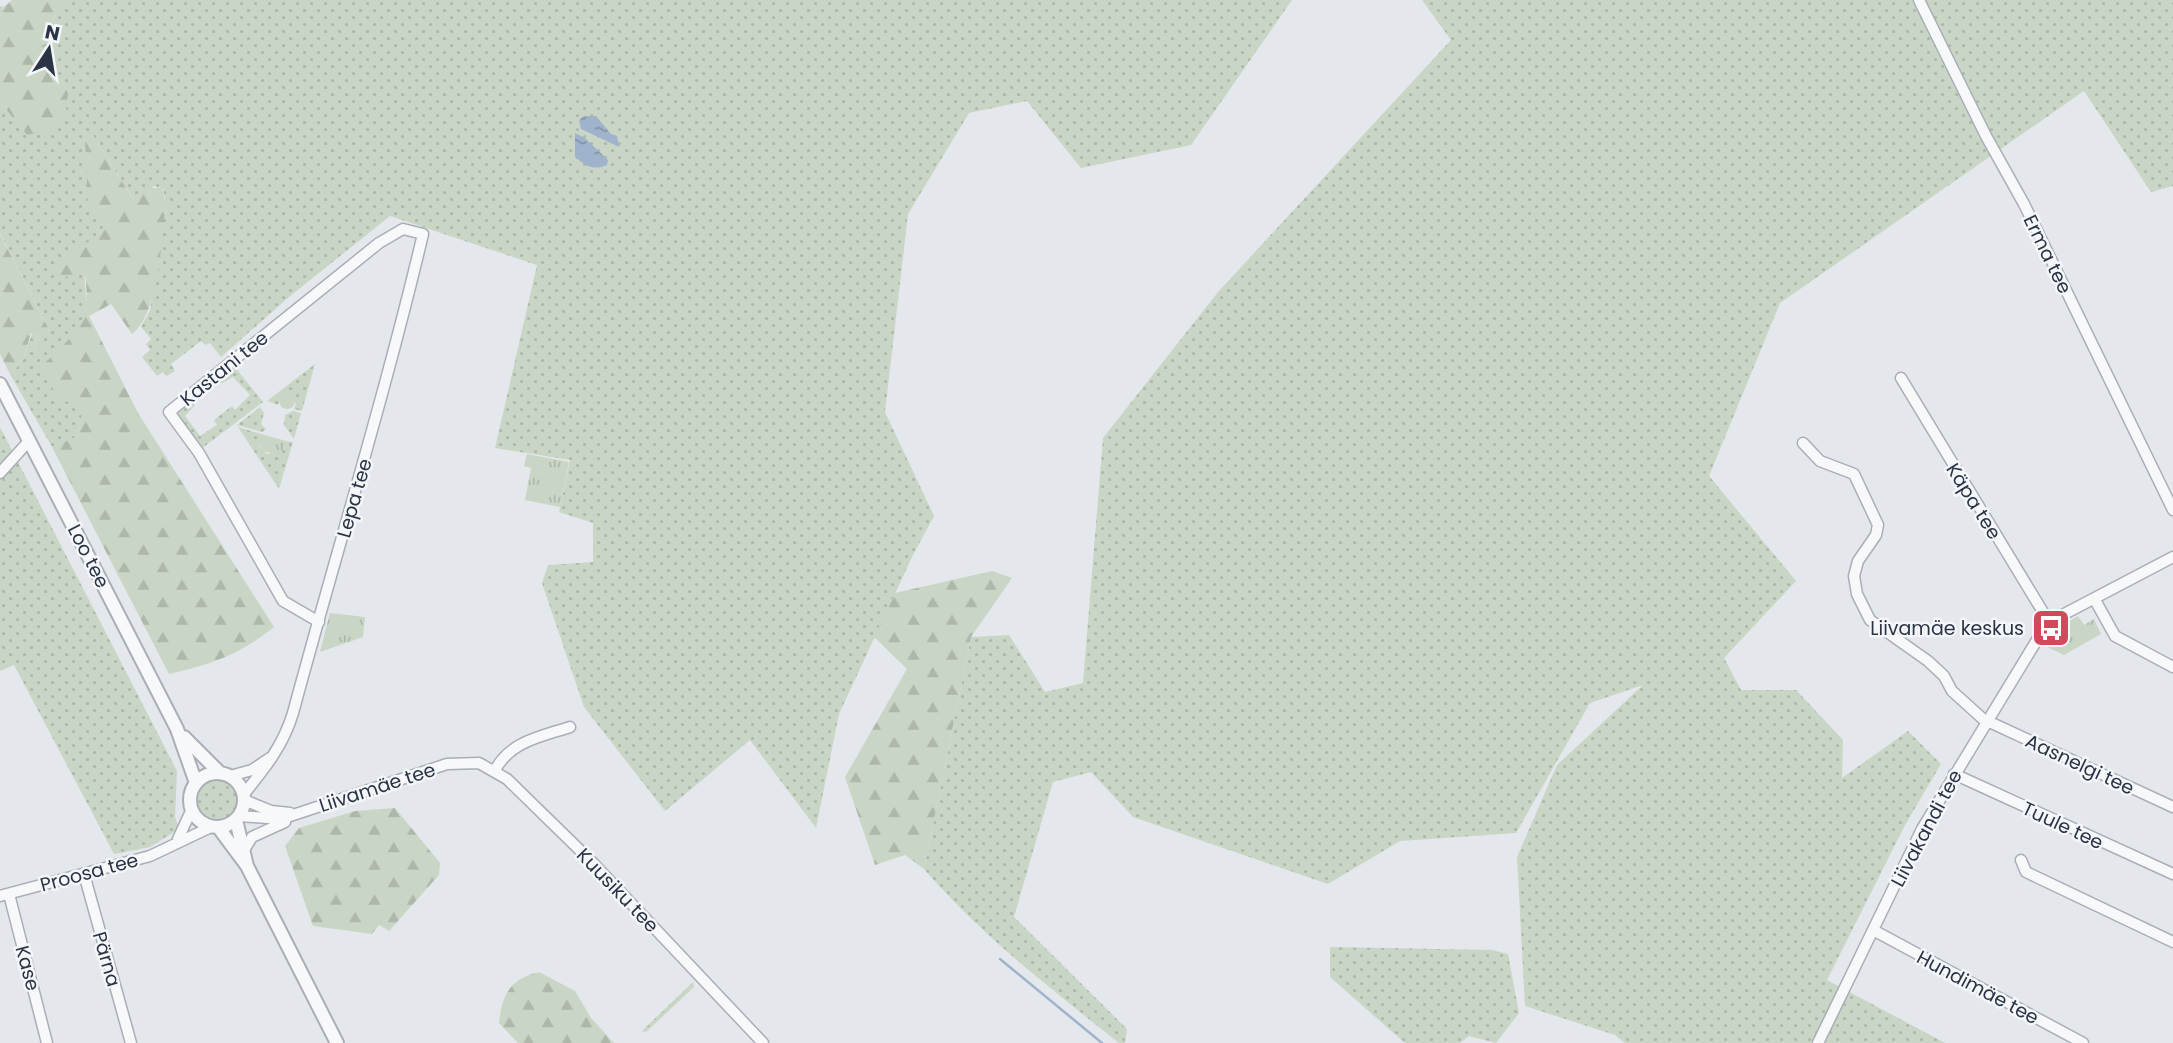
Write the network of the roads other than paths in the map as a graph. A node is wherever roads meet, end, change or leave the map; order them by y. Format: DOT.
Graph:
graph roads {
  1 [pos="1919,0"];
  2 [pos="423,234"];
  3 [pos="1901,378"];
  4 [pos="0,384"];
  5 [pos="29,441"];
  6 [pos="1803,443"];
  7 [pos="0,473"];
  8 [pos="2173,510"];
  9 [pos="2173,557"];
  10 [pos="2095,600"];
  11 [pos="319,622"];
  12 [pos="2049,622"];
  13 [pos="2173,667"];
  14 [pos="1987,721"];
  15 [pos="570,727"];
  16 [pos="177,729"];
  17 [pos="273,756"];
  18 [pos="495,770"];
  19 [pos="1954,774"];
  20 [pos="225,775"];
  21 [pos="196,782"];
  22 [pos="244,797"];
  23 [pos="2173,807"];
  24 [pos="191,811"];
  25 [pos="298,814"];
  26 [pos="237,818"];
  27 [pos="214,827"];
  28 [pos="176,843"];
  29 [pos="244,850"];
  30 [pos="2021,860"];
  31 [pos="247,866"];
  32 [pos="84,874"];
  33 [pos="2173,874"];
  34 [pos="4,895"];
  35 [pos="1873,930"];
  36 [pos="2173,942"];
  37 [pos="47,1043"];
  38 [pos="131,1043"];
  39 [pos="337,1043"];
  40 [pos="763,1043"];
  41 [pos="1818,1043"];
  42 [pos="2083,1043"];
  1 -- 8 [label="street, Erma tee"];
  2 -- 11 [label="street, Lepa tee"];
  2 -- 11 [label="street, Kastani tee"];
  3 -- 12 [label="street, Käpa tee"];
  4 -- 5 [label="street, Loo tee"];
  5 -- 7 [label="street"];
  5 -- 16 [label="street, Loo tee"];
  6 -- 14 [label="street, Aasnelgi tee"];
  9 -- 10 [label="street"];
  10 -- 12 [label="street"];
  10 -- 13 [label="street"];
  11 -- 17 [label="street, Lepa tee"];
  12 -- 14 [label="street, Liivakandi tee"];
  14 -- 19 [label="street, Liivakandi tee"];
  14 -- 23 [label="street, Aasnelgi tee"];
  15 -- 18 [label="street"];
  16 -- 20 [label="street, Loo tee"];
  16 -- 21 [label="street, Loo tee"];
  17 -- 20 [label="street"];
  17 -- 22 [label="street, Lepa tee"];
  18 -- 25 [label="street, Liivamäe tee"];
  18 -- 40 [label="street, Kuusiku tee"];
  19 -- 33 [label="street, Tuule tee"];
  19 -- 35 [label="street, Liivakandi tee"];
  20 -- 21 [label="street"];
  20 -- 22 [label="street"];
  21 -- 24 [label="street"];
  22 -- 25 [label="street, Liivamäe tee"];
  22 -- 26 [label="street"];
  24 -- 27 [label="street"];
  24 -- 28 [label="street"];
  25 -- 26 [label="street, Liivamäe tee"];
  25 -- 29 [label="street"];
  26 -- 27 [label="street"];
  26 -- 29 [label="street"];
  27 -- 28 [label="street, Proosa tee"];
  27 -- 31 [label="street"];
  28 -- 32 [label="street, Proosa tee"];
  29 -- 31 [label="street"];
  30 -- 36 [label="street"];
  31 -- 39 [label="street"];
  32 -- 34 [label="street, Proosa tee"];
  32 -- 38 [label="street, Pärna"];
  34 -- 37 [label="street, Kase"];
  35 -- 41 [label="street, Liivakandi tee"];
  35 -- 42 [label="street, Hundimäe tee"];
}
